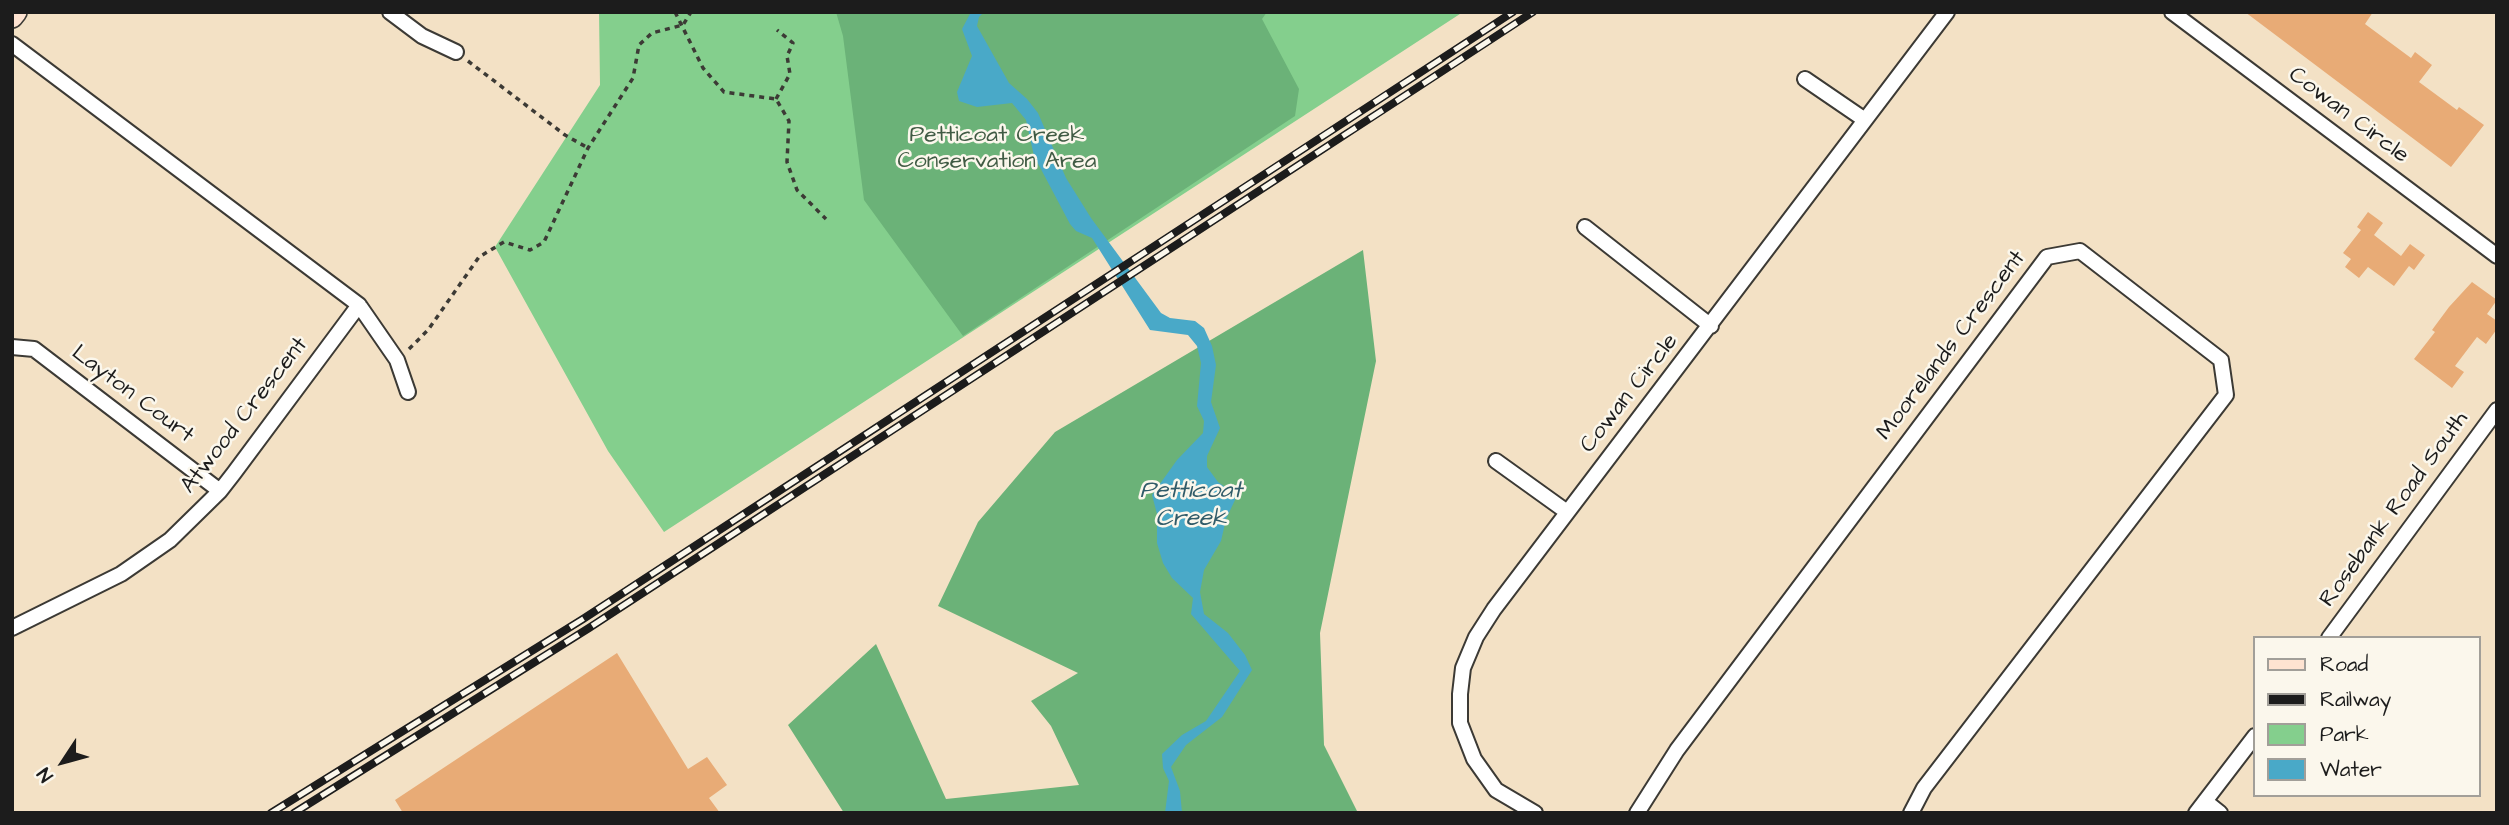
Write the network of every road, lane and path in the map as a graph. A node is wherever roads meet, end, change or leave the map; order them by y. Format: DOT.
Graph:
graph roads {
  1 [pos="16,12"];
  2 [pos="390,12"];
  3 [pos="675,12"];
  4 [pos="691,12"];
  5 [pos="1947,12"];
  6 [pos="2172,12"];
  7 [pos="12,17"];
  8 [pos="683,25"];
  9 [pos="777,30"];
  10 [pos="12,44"];
  11 [pos="456,52"];
  12 [pos="1805,79"];
  13 [pos="776,99"];
  14 [pos="1865,120"];
  15 [pos="588,148"];
  16 [pos="826,219"];
  17 [pos="1585,227"];
  18 [pos="2497,256"];
  19 [pos="359,305"];
  20 [pos="1711,326"];
  21 [pos="12,347"];
  22 [pos="397,360"];
  23 [pos="408,392"];
  24 [pos="2497,410"];
  25 [pos="1496,461"];
  26 [pos="220,491"];
  27 [pos="1567,512"];
  28 [pos="12,628"];
  29 [pos="2330,636"];
  30 [pos="2254,737"];
  31 [pos="2201,807"];
  32 [pos="1535,813"];
  33 [pos="1637,813"];
  34 [pos="1911,813"];
  35 [pos="2220,813"];
  1 -- 7 [label="street"];
  2 -- 11 [label="street"];
  3 -- 8 [label="path"];
  4 -- 8 [label="path"];
  5 -- 14 [label="street, Cowan Circle"];
  6 -- 18 [label="street, Cowan Circle"];
  8 -- 13 [label="path"];
  8 -- 15 [label="path"];
  9 -- 13 [label="path"];
  10 -- 19 [label="street"];
  11 -- 15 [label="path"];
  12 -- 14 [label="street"];
  13 -- 16 [label="path"];
  14 -- 20 [label="street, Cowan Circle"];
  15 -- 22 [label="path"];
  17 -- 20 [label="street"];
  19 -- 22 [label="street"];
  19 -- 26 [label="street, Atwood Crescent"];
  20 -- 27 [label="street, Cowan Circle"];
  21 -- 26 [label="street, Layton Court"];
  22 -- 23 [label="street"];
  24 -- 29 [label="street, Rosebank Road South"];
  25 -- 27 [label="street"];
  26 -- 28 [label="street, Atwood Crescent"];
  27 -- 32 [label="street, Cowan Circle"];
  30 -- 31 [label="street"];
  31 -- 35 [label="street"];
  33 -- 34 [label="street, Moorelands Crescent"];
}
